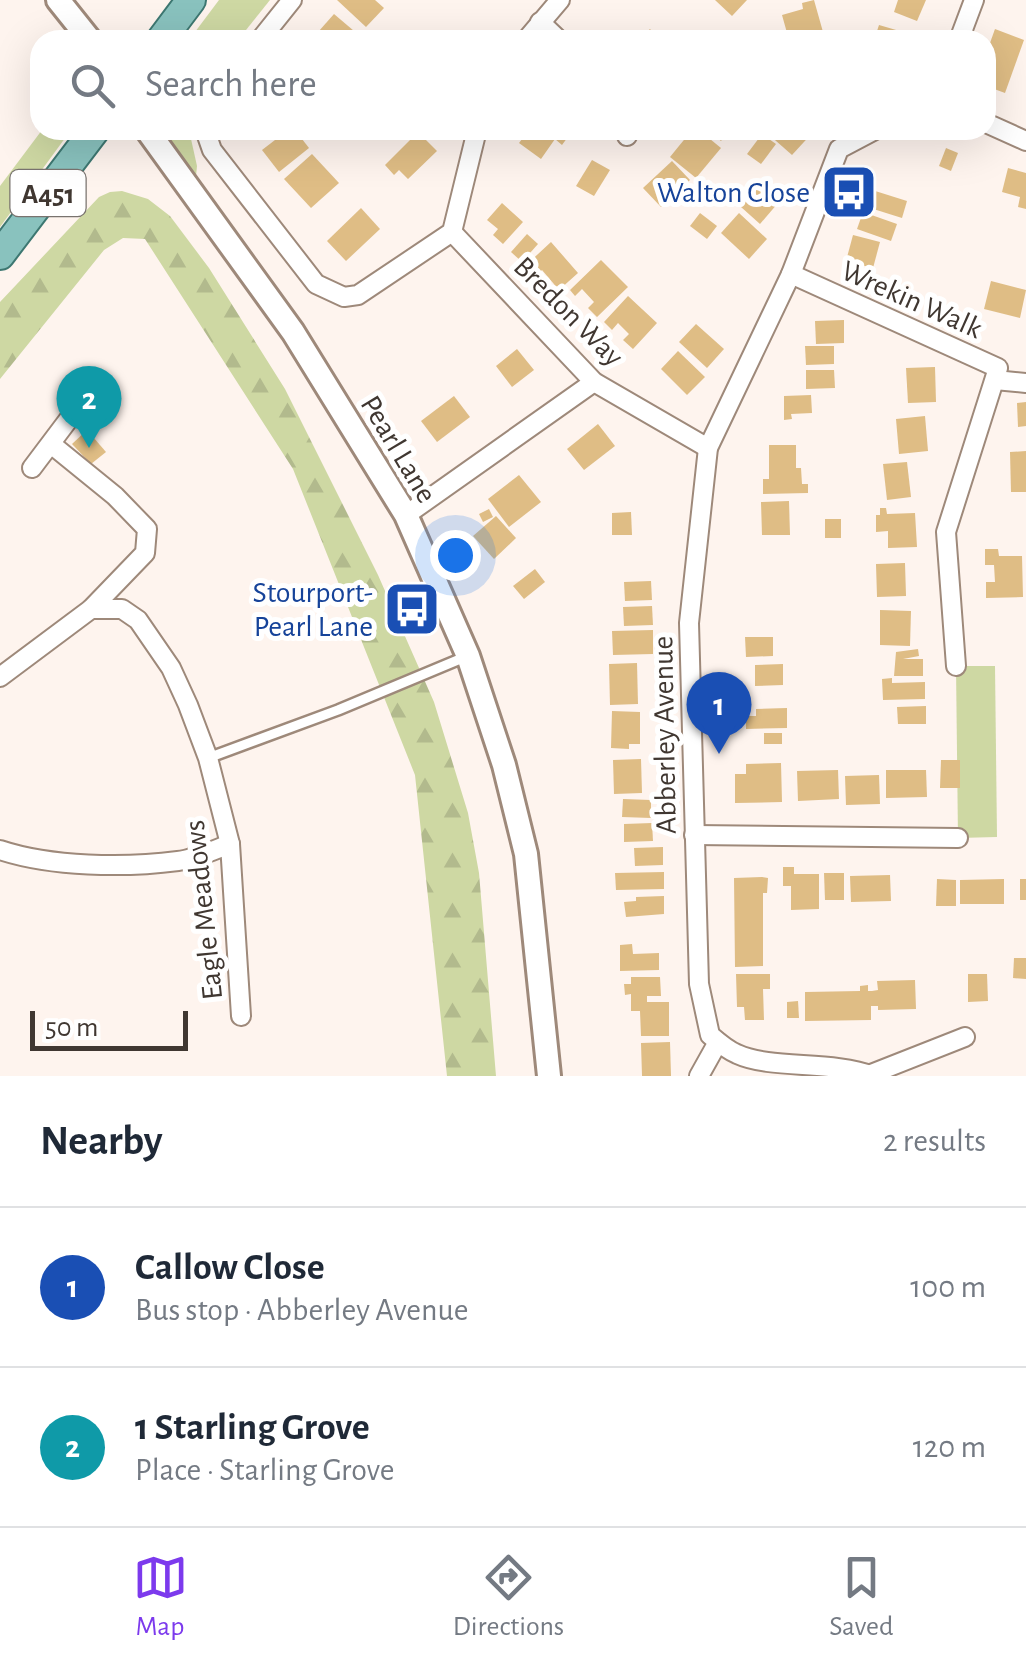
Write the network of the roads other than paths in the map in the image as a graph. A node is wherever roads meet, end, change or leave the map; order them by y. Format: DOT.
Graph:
graph roads {
  1 [pos="58,0"];
  2 [pos="191,0"];
  3 [pos="292,0"];
  4 [pos="560,0"];
  5 [pos="974,0"];
  6 [pos="540,22"];
  7 [pos="82,30"];
  8 [pos="168,30"];
  9 [pos="268,30"];
  10 [pos="534,30"];
  11 [pos="548,30"];
  12 [pos="963,30"];
  13 [pos="996,127"];
  14 [pos="87,140"];
  15 [pos="154,140"];
  16 [pos="208,140"];
  17 [pos="475,140"];
  18 [pos="857,140"];
  19 [pos="1026,140"];
  20 [pos="452,232"];
  21 [pos="0,255"];
  22 [pos="791,274"];
  23 [pos="994,380"];
  24 [pos="594,382"];
  25 [pos="1026,383"];
  26 [pos="93,387"];
  27 [pos="51,444"];
  28 [pos="708,448"];
  29 [pos="32,468"];
  30 [pos="406,515"];
  31 [pos="91,609"];
  32 [pos="468,656"];
  33 [pos="956,666"];
  34 [pos="0,677"];
  35 [pos="208,758"];
  36 [pos="694,835"];
  37 [pos="958,838"];
  38 [pos="230,844"];
  39 [pos="0,850"];
  40 [pos="241,1016"];
  41 [pos="965,1038"];
  42 [pos="718,1042"];
  43 [pos="872,1075"];
  44 [pos="549,1076"];
  45 [pos="699,1076"];
  1 -- 7 [label="main road"];
  2 -- 8 [label="main road"];
  3 -- 9 [label="street"];
  4 -- 6 [label="street"];
  5 -- 12 [label="street"];
  6 -- 10 [label="street"];
  6 -- 11 [label="street"];
  13 -- 19 [label="street"];
  14 -- 21 [label="main road, A451"];
  15 -- 30 [label="main road, Pearl Lane"];
  16 -- 20 [label="street"];
  17 -- 20 [label="street"];
  18 -- 22 [label="street, Abberley Avenue"];
  20 -- 24 [label="street, Bredon Way"];
  22 -- 23 [label="street, Wrekin Walk"];
  22 -- 28 [label="street, Abberley Avenue"];
  23 -- 25 [label="street, Wrekin Walk"];
  23 -- 33 [label="street, Wrekin Walk"];
  24 -- 28 [label="street, Bredon Way"];
  24 -- 30 [label="street"];
  26 -- 27 [label="street"];
  27 -- 29 [label="street"];
  27 -- 31 [label="street"];
  28 -- 36 [label="street, Abberley Avenue"];
  30 -- 32 [label="main road, Pearl Lane"];
  31 -- 34 [label="street"];
  31 -- 35 [label="street, Eagle Meadows"];
  32 -- 35 [label="lane"];
  32 -- 44 [label="main road, Pearl Lane"];
  35 -- 38 [label="street, Eagle Meadows"];
  36 -- 37 [label="street"];
  36 -- 42 [label="street, Abberley Avenue"];
  38 -- 39 [label="street"];
  38 -- 40 [label="street, Eagle Meadows"];
  41 -- 43 [label="street"];
  42 -- 43 [label="street"];
  42 -- 45 [label="street"];
}
